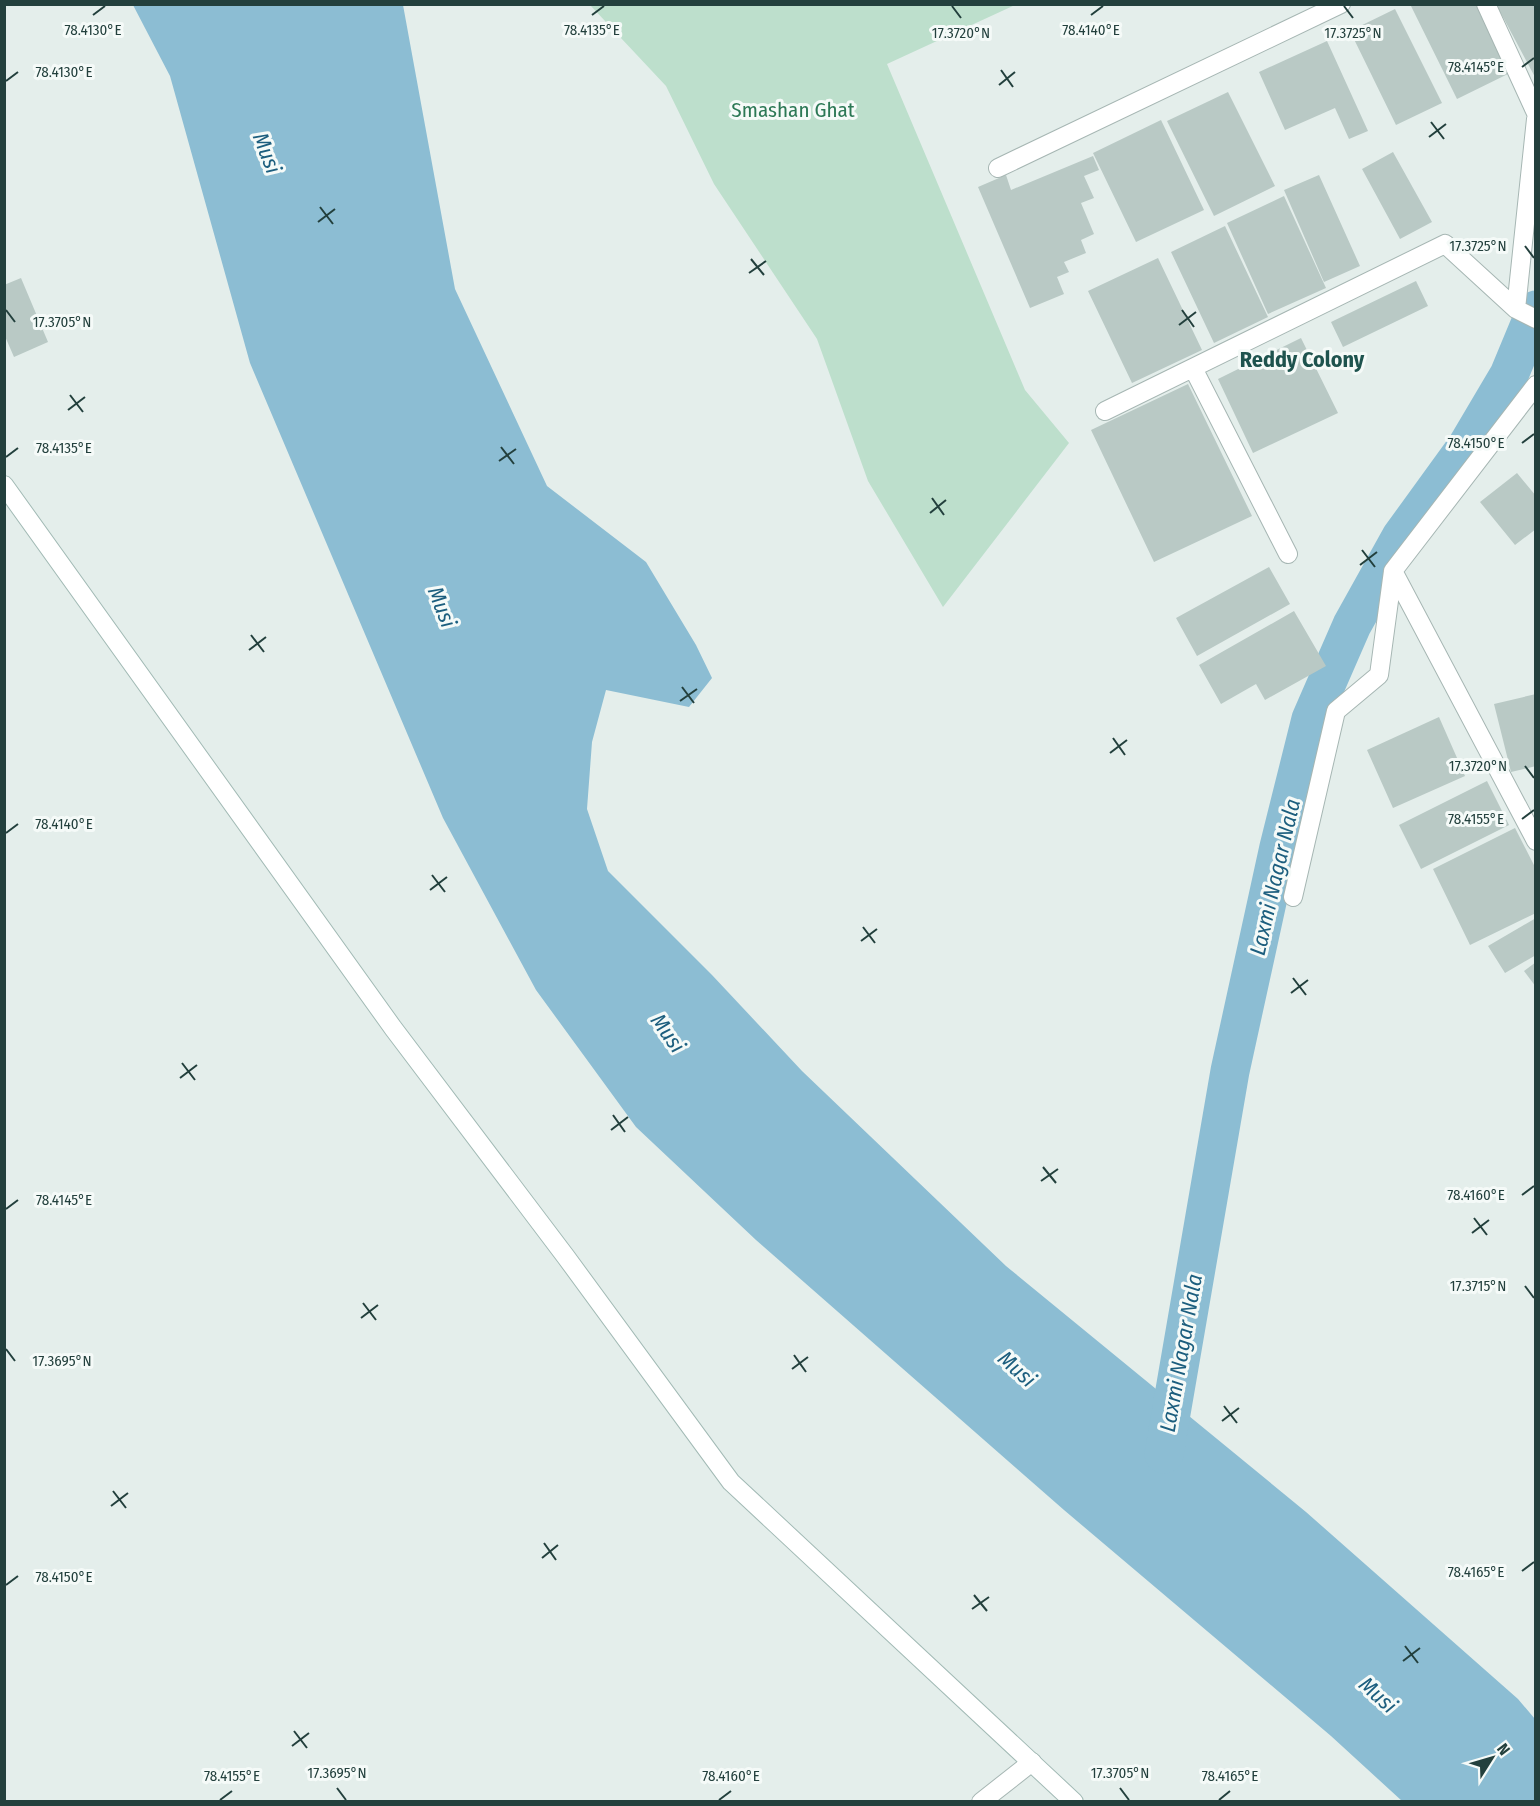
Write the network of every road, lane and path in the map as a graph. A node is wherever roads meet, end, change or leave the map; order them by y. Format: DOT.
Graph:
graph roads {
  1 [pos="1341,4"];
  2 [pos="1485,4"];
  3 [pos="1536,113"];
  4 [pos="1536,119"];
  5 [pos="998,168"];
  6 [pos="1516,309"];
  7 [pos="1536,319"];
  8 [pos="1192,368"];
  9 [pos="1536,385"];
  10 [pos="1105,411"];
  11 [pos="4,485"];
  12 [pos="1288,554"];
  13 [pos="1394,571"];
  14 [pos="1536,841"];
  15 [pos="1293,897"];
  16 [pos="1032,1762"];
  17 [pos="981,1802"];
  18 [pos="1074,1802"];
  1 -- 5 [label="street"];
  2 -- 3 [label="street"];
  4 -- 6 [label="street"];
  6 -- 7 [label="street"];
  6 -- 8 [label="street"];
  8 -- 10 [label="street"];
  8 -- 12 [label="street"];
  9 -- 13 [label="street"];
  11 -- 16 [label="street"];
  13 -- 14 [label="street"];
  13 -- 15 [label="street"];
  16 -- 17 [label="street"];
  16 -- 18 [label="street"];
}
